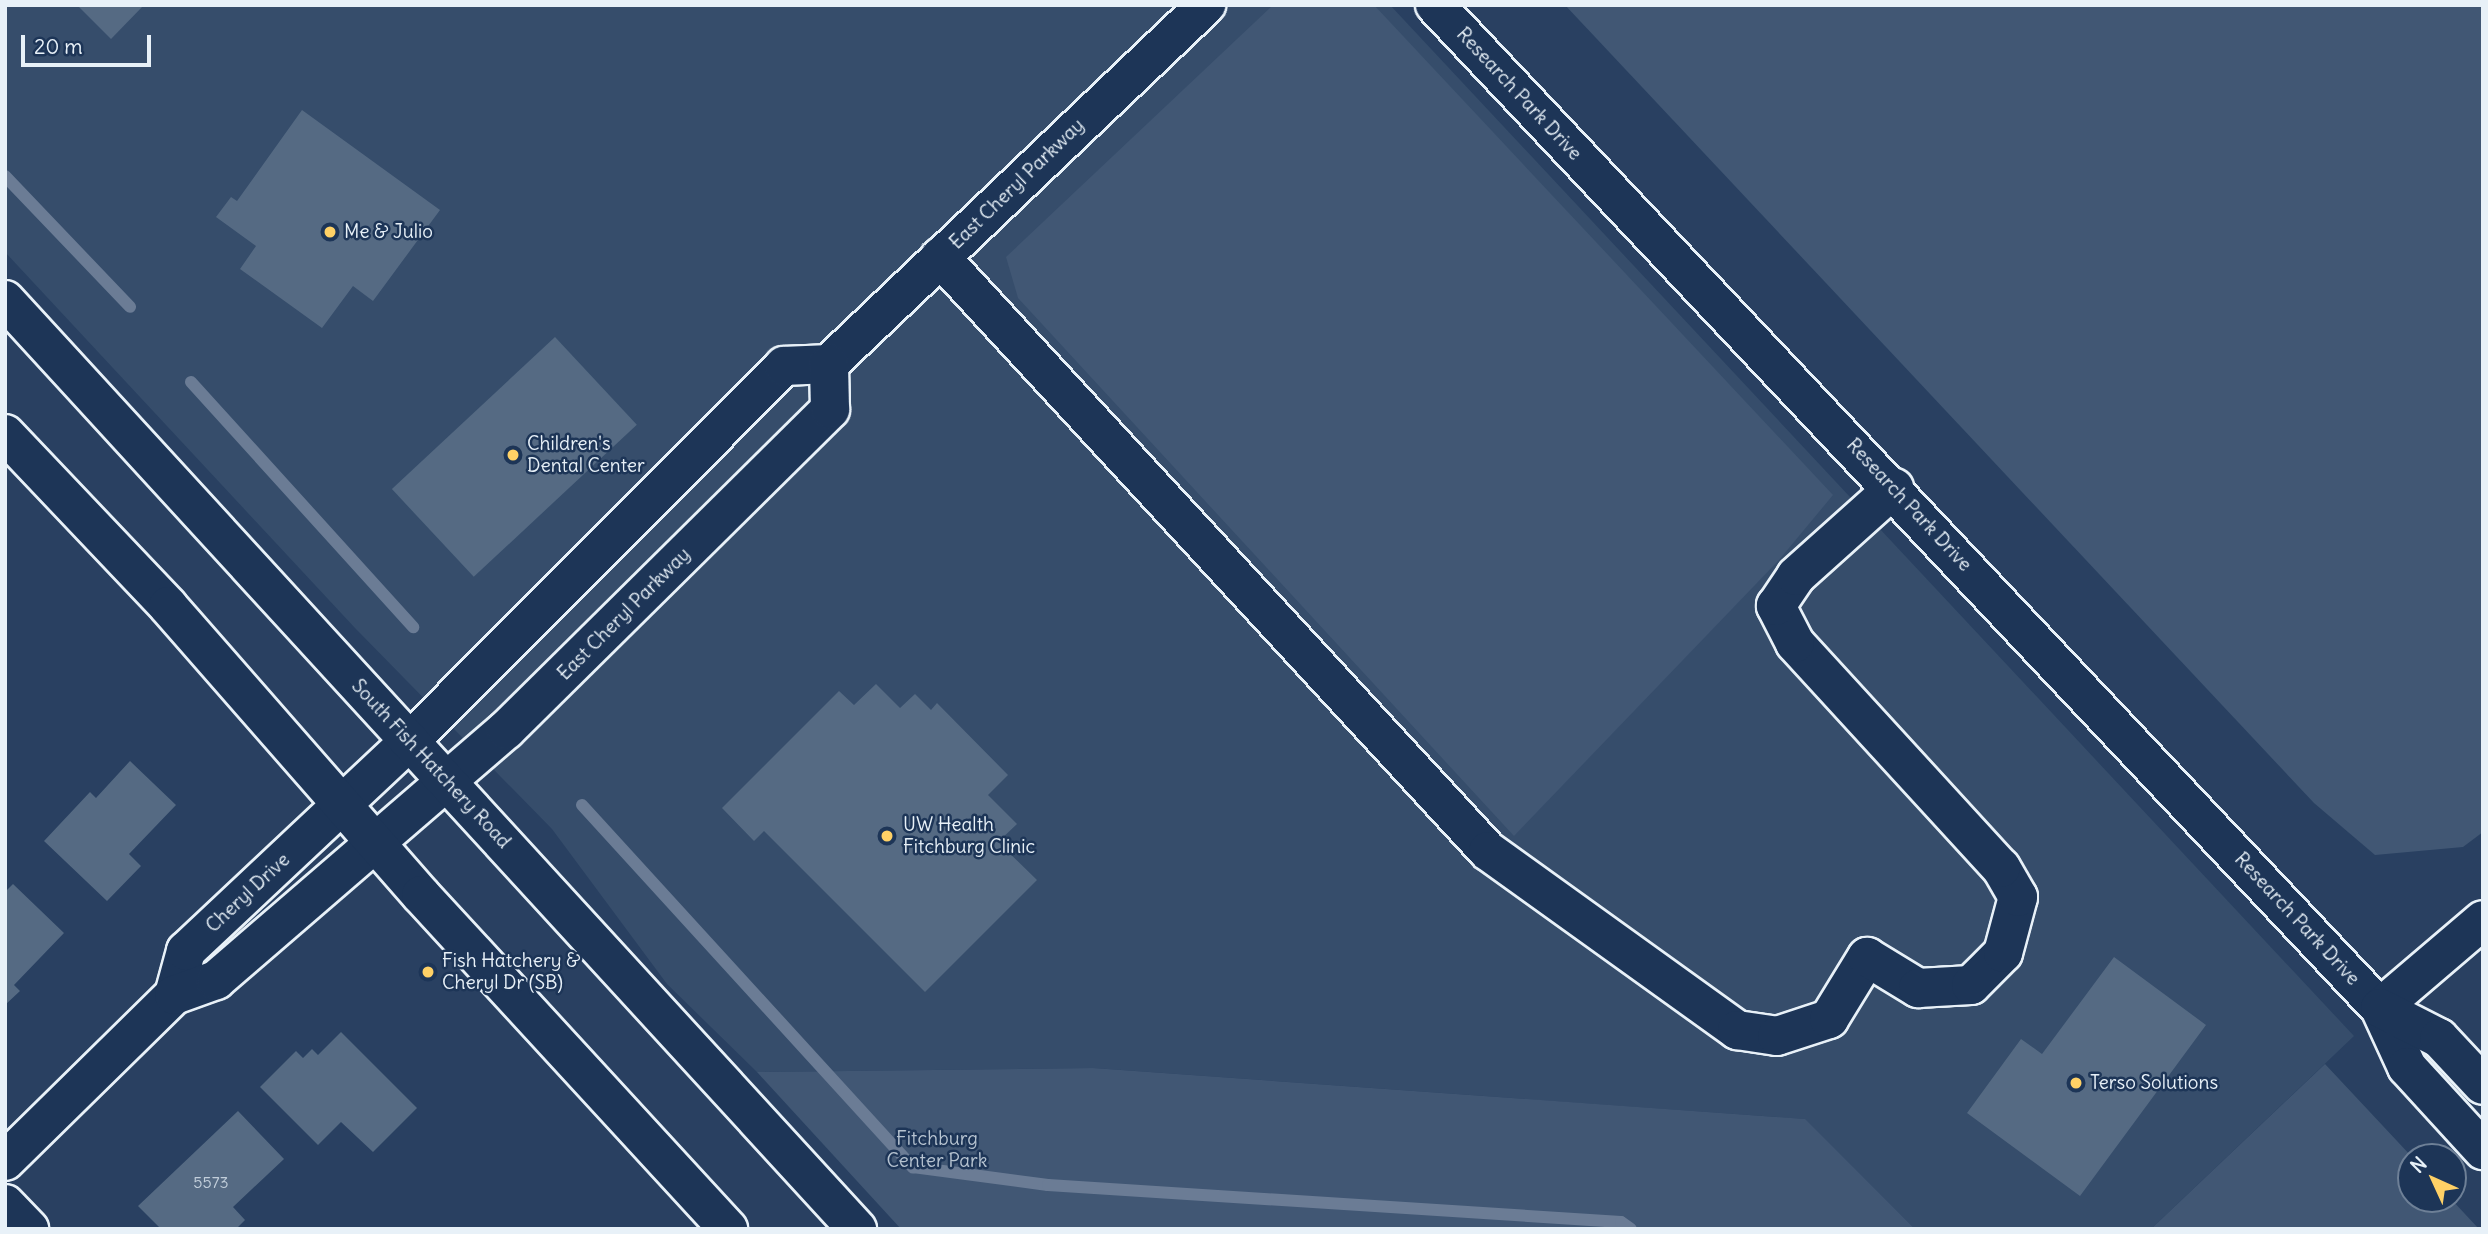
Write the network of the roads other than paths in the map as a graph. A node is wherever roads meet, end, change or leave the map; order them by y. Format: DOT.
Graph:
graph roads {
  1 [pos="1206,5"];
  2 [pos="1435,5"];
  3 [pos="940,257"];
  4 [pos="5,300"];
  5 [pos="829,364"];
  6 [pos="5,434"];
  7 [pos="1894,488"];
  8 [pos="411,740"];
  9 [pos="446,781"];
  10 [pos="344,804"];
  11 [pos="375,840"];
  12 [pos="2483,920"];
  13 [pos="174,995"];
  14 [pos="2380,1008"];
  15 [pos="2483,1084"];
  16 [pos="2483,1150"];
  17 [pos="5,1161"];
  18 [pos="5,1204"];
  19 [pos="29,1229"];
  20 [pos="728,1229"];
  21 [pos="857,1229"];
  1 -- 3 [label="street, East Cheryl Parkway"];
  2 -- 7 [label="street, Research Park Drive"];
  3 -- 5 [label="street, East Cheryl Parkway"];
  3 -- 7 [label="street"];
  4 -- 8 [label="street, South Fish Hatchery Road"];
  5 -- 8 [label="street"];
  5 -- 9 [label="street, East Cheryl Parkway"];
  6 -- 10 [label="street"];
  7 -- 14 [label="street, Research Park Drive"];
  8 -- 9 [label="street, South Fish Hatchery Road"];
  8 -- 10 [label="street"];
  9 -- 11 [label="street, East Cheryl Parkway"];
  9 -- 21 [label="street, South Fish Hatchery Road"];
  10 -- 11 [label="street"];
  10 -- 13 [label="street, Cheryl Drive"];
  11 -- 13 [label="street"];
  11 -- 20 [label="street"];
  12 -- 14 [label="street"];
  13 -- 17 [label="street"];
  14 -- 15 [label="street, Research Park Drive"];
  14 -- 16 [label="street, Research Park Drive"];
  18 -- 19 [label="street"];
}
